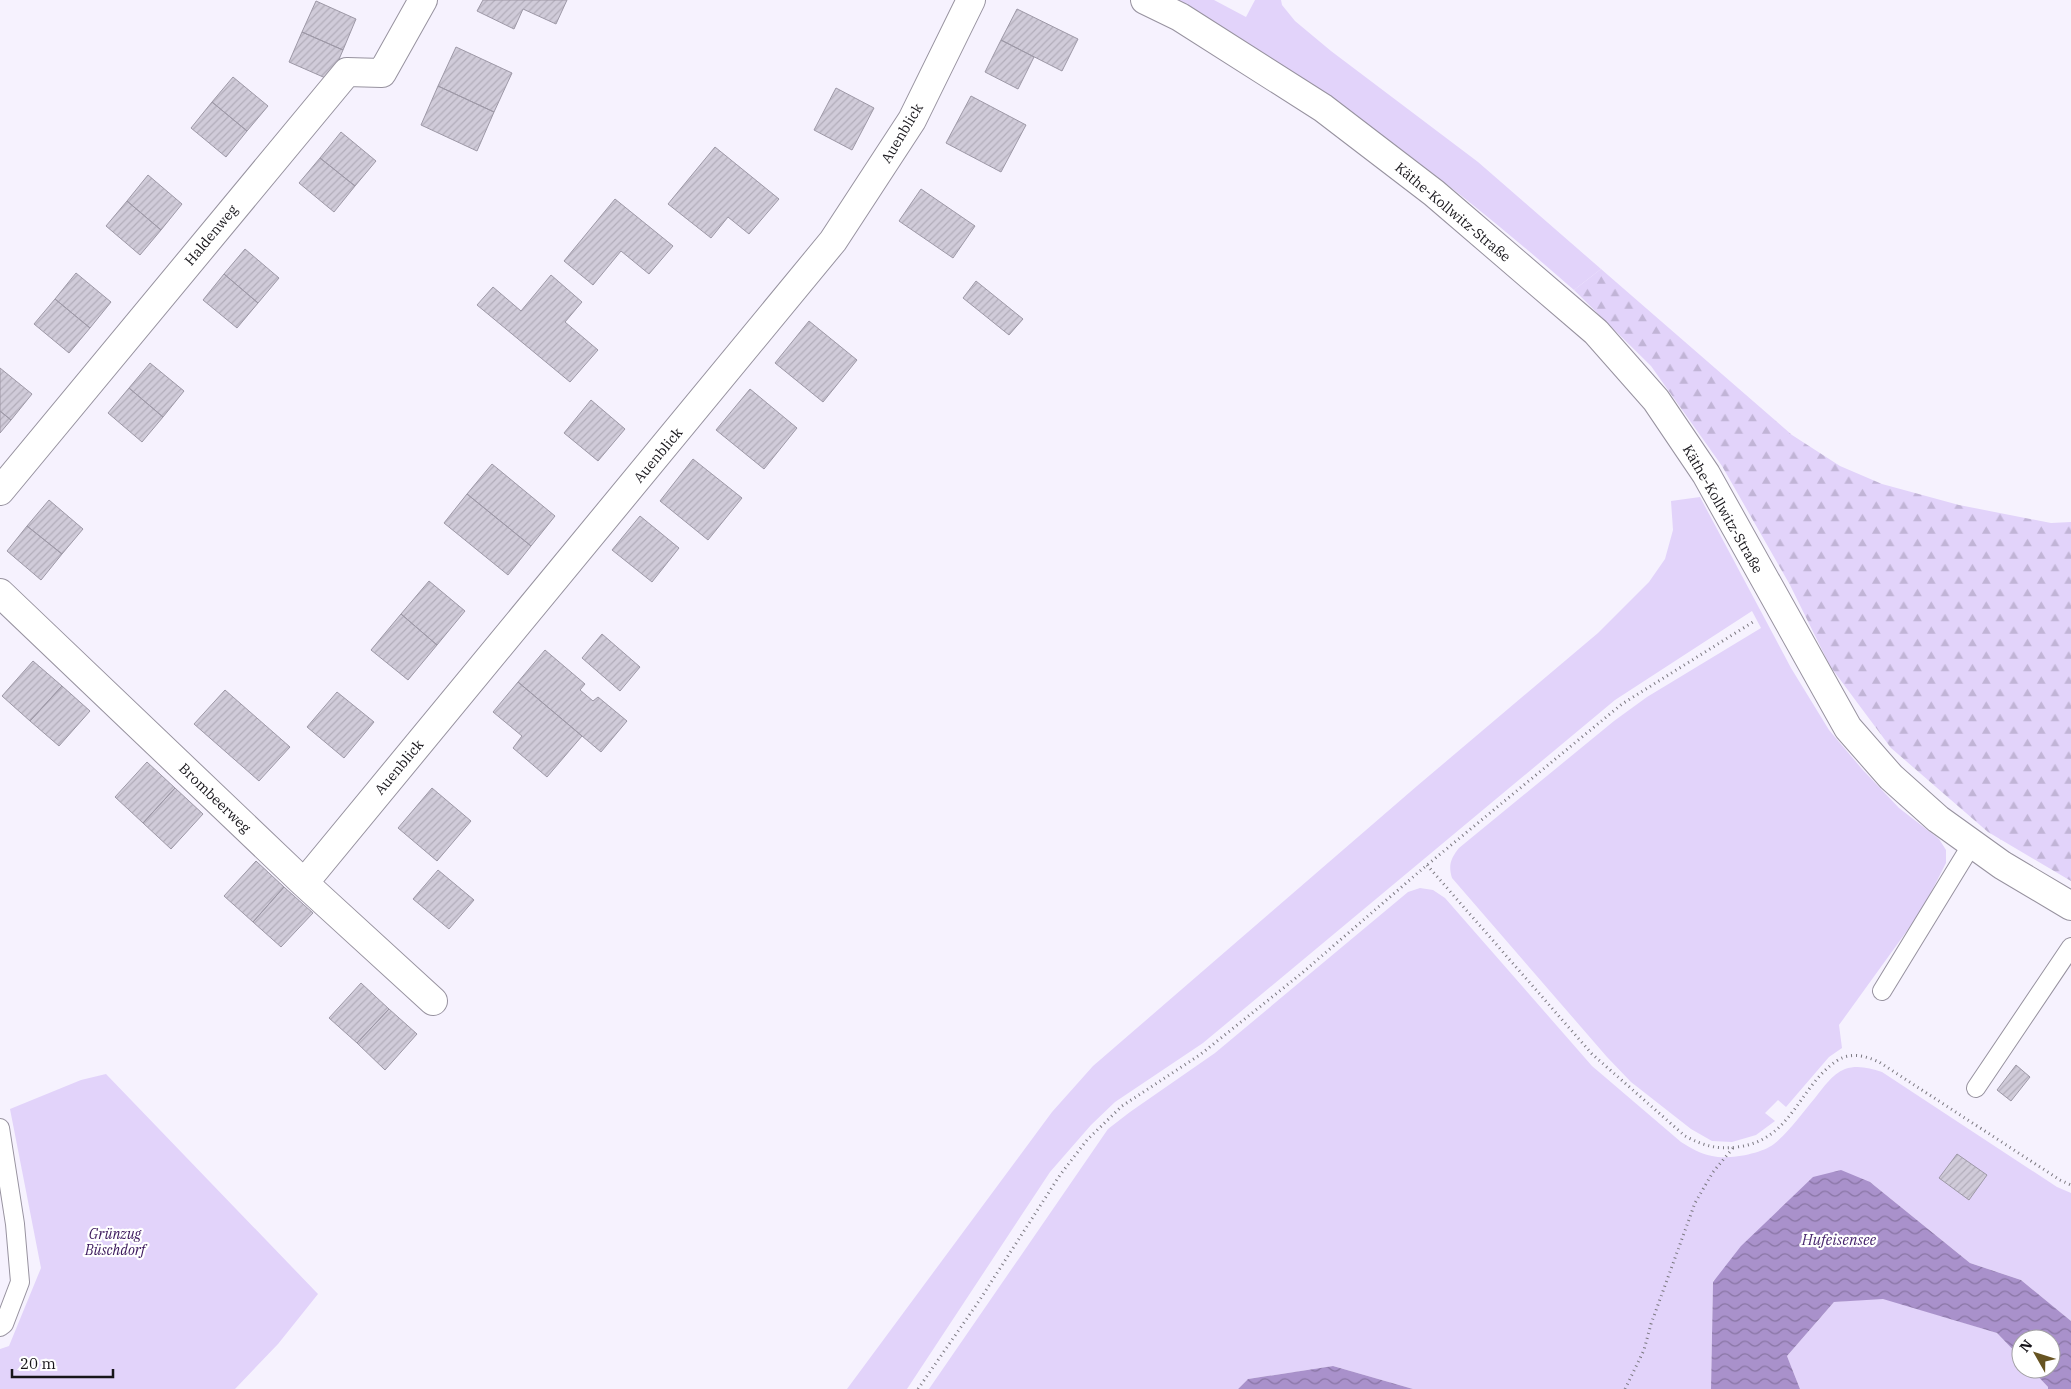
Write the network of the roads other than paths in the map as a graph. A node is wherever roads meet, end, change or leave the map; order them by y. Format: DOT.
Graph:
graph roads {
  1 [pos="423,0"];
  2 [pos="971,0"];
  3 [pos="1145,0"];
  4 [pos="0,491"];
  5 [pos="0,593"];
  6 [pos="1972,844"];
  7 [pos="304,883"];
  8 [pos="2071,906"];
  9 [pos="2071,947"];
  10 [pos="1882,991"];
  11 [pos="433,1001"];
  12 [pos="1976,1088"];
  13 [pos="0,1128"];
  14 [pos="0,1327"];
  1 -- 4 [label="street, Haldenweg"];
  2 -- 7 [label="street, Auenblick"];
  3 -- 6 [label="street, Käthe-Kollwitz-Straße"];
  5 -- 7 [label="street, Brombeerweg"];
  6 -- 8 [label="street, Käthe-Kollwitz-Straße"];
  6 -- 10 [label="lane"];
  7 -- 11 [label="street, Brombeerweg"];
  9 -- 12 [label="lane"];
  13 -- 14 [label="lane"];
}
